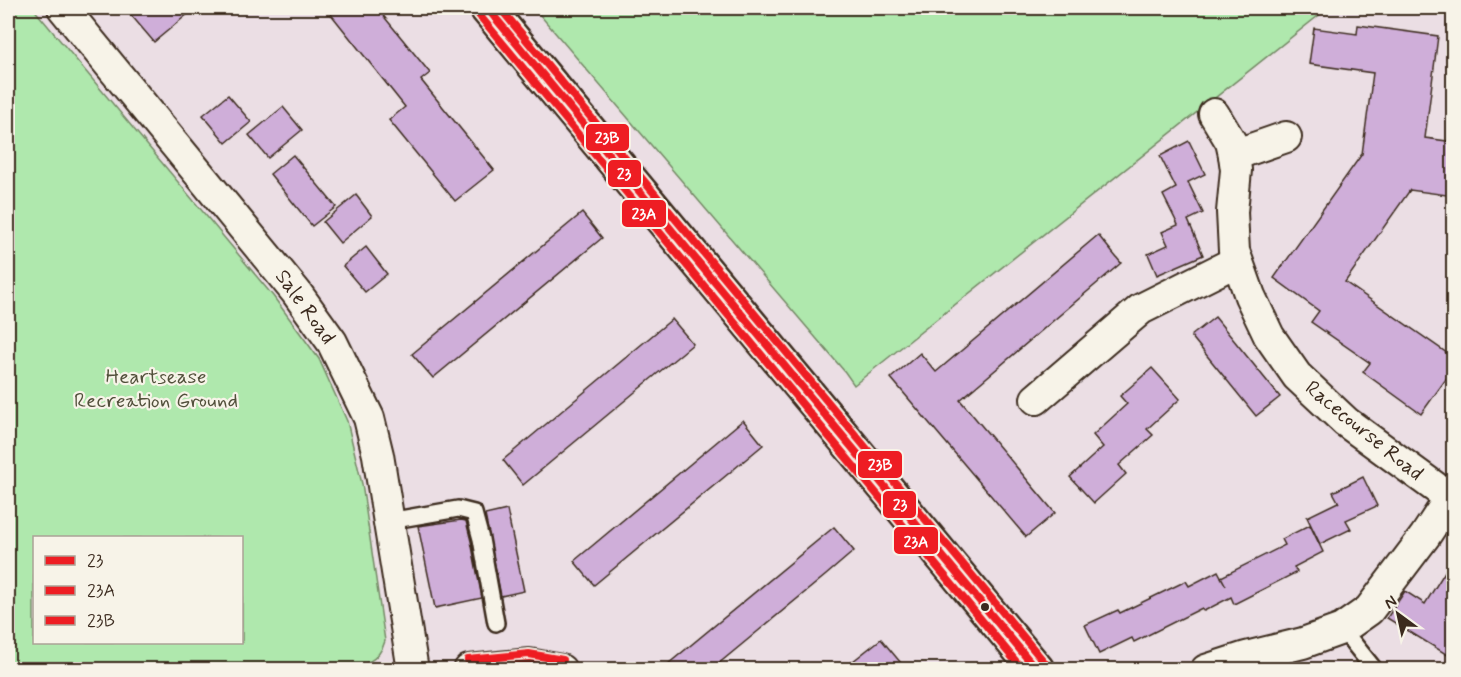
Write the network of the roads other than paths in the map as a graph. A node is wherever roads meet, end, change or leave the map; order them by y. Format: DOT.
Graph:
graph roads {
  1 [pos="63,8"];
  2 [pos="487,8"];
  3 [pos="1214,114"];
  4 [pos="1286,137"];
  5 [pos="1234,155"];
  6 [pos="1237,261"];
  7 [pos="1036,399"];
  8 [pos="1452,495"];
  9 [pos="389,521"];
  10 [pos="496,623"];
  11 [pos="1342,629"];
  12 [pos="414,669"];
  13 [pos="469,669"];
  14 [pos="561,669"];
  15 [pos="1037,669"];
  16 [pos="1206,669"];
  17 [pos="1375,669"];
  1 -- 9 [label="street, Sale Road"];
  2 -- 15 [label="street"];
  3 -- 5 [label="street, Racecourse Road"];
  4 -- 5 [label="street"];
  5 -- 6 [label="street, Racecourse Road"];
  6 -- 7 [label="street"];
  6 -- 8 [label="street, Racecourse Road"];
  8 -- 11 [label="street, Racecourse Road"];
  9 -- 10 [label="lane"];
  9 -- 12 [label="street, Sale Road"];
  11 -- 16 [label="street, Racecourse Road"];
  11 -- 17 [label="lane"];
  13 -- 14 [label="street"];
}
